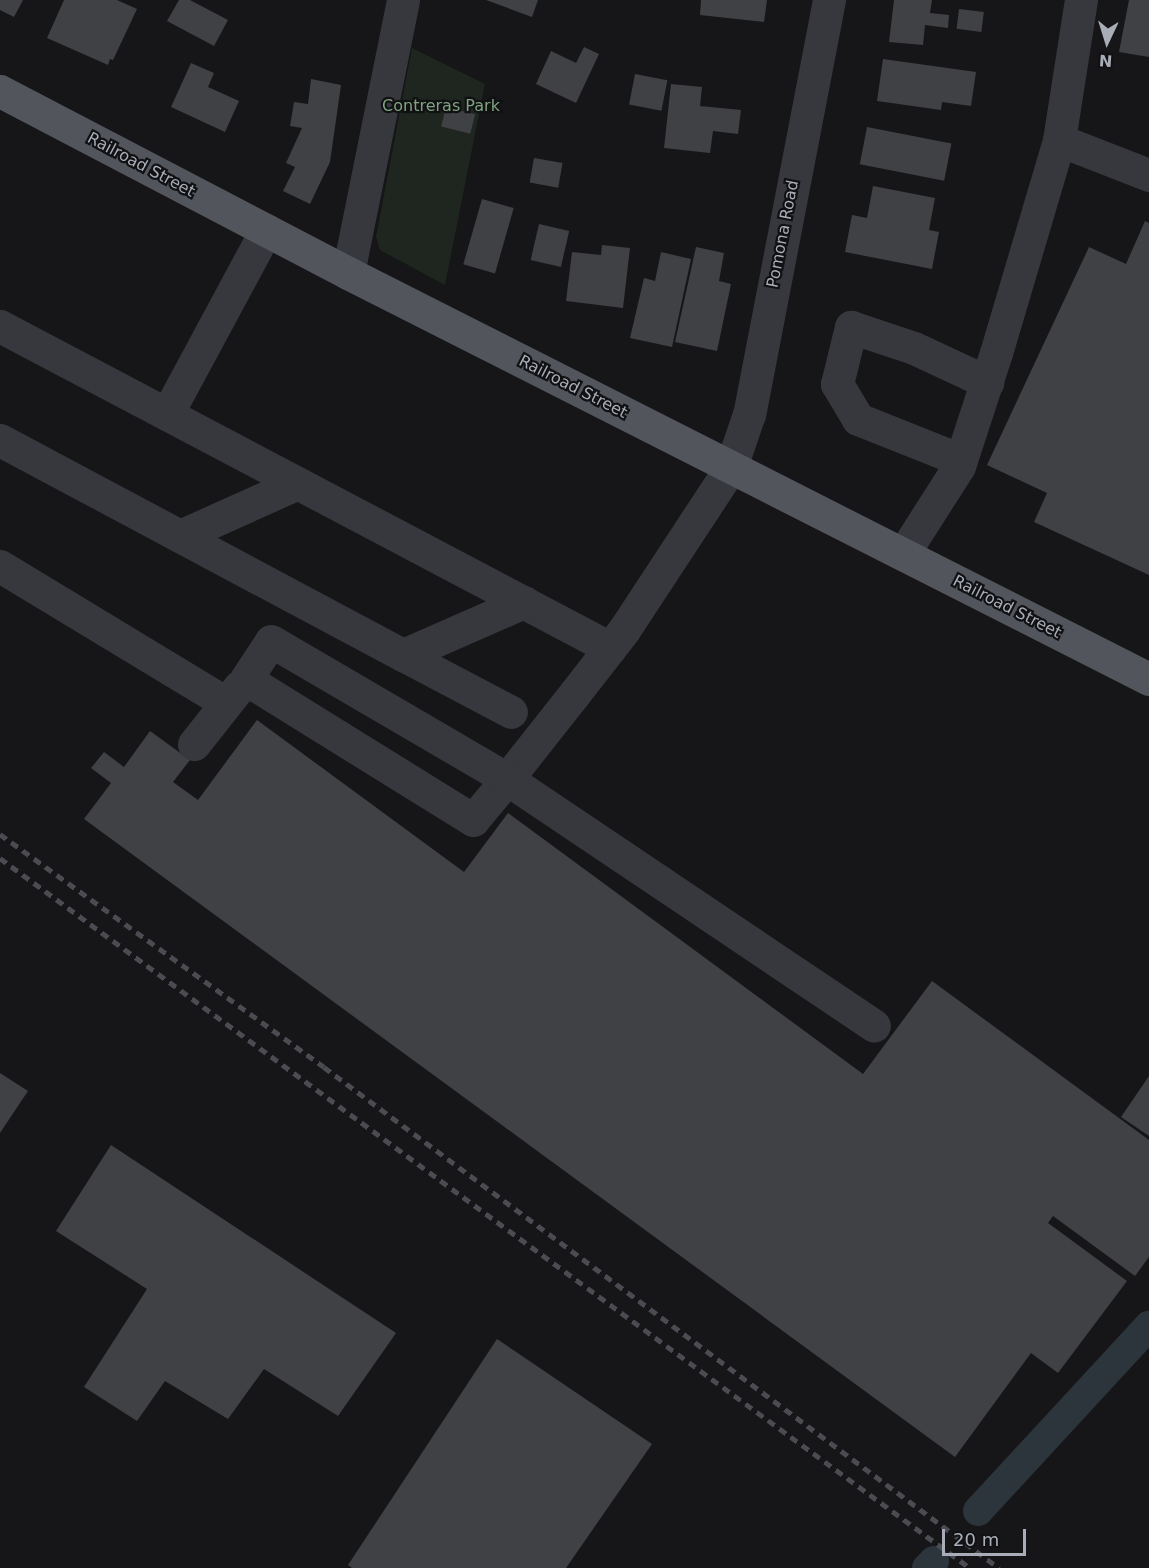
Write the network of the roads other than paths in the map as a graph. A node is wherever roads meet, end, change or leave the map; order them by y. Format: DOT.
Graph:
graph roads {
  1 [pos="403,0"];
  2 [pos="829,0"];
  3 [pos="1081,0"];
  4 [pos="0,91"];
  5 [pos="1059,140"];
  6 [pos="1149,175"];
  7 [pos="266,230"];
  8 [pos="348,273"];
  9 [pos="0,326"];
  10 [pos="987,382"];
  11 [pos="167,414"];
  12 [pos="0,440"];
  13 [pos="961,460"];
  14 [pos="731,467"];
  15 [pos="298,483"];
  16 [pos="180,536"];
  17 [pos="903,554"];
  18 [pos="0,566"];
  19 [pos="524,602"];
  20 [pos="610,648"];
  21 [pos="403,655"];
  22 [pos="1149,679"];
  23 [pos="244,690"];
  24 [pos="511,712"];
  25 [pos="194,744"];
  26 [pos="507,779"];
  27 [pos="874,1026"];
  1 -- 8 [label="street"];
  2 -- 14 [label="street, Pomona Road"];
  3 -- 5 [label="street"];
  4 -- 7 [label="main road, Railroad Street"];
  5 -- 6 [label="street"];
  5 -- 10 [label="street"];
  7 -- 8 [label="main road, Railroad Street"];
  7 -- 11 [label="street"];
  8 -- 14 [label="main road, Railroad Street"];
  9 -- 11 [label="street"];
  10 -- 13 [label="street"];
  10 -- 13 [label="street"];
  11 -- 15 [label="street"];
  12 -- 16 [label="street"];
  13 -- 17 [label="street"];
  14 -- 17 [label="main road, Railroad Street"];
  14 -- 20 [label="street, Pomona Road"];
  15 -- 16 [label="street"];
  15 -- 19 [label="street"];
  16 -- 21 [label="street"];
  17 -- 22 [label="main road, Railroad Street"];
  18 -- 23 [label="street"];
  19 -- 20 [label="street"];
  19 -- 21 [label="street"];
  20 -- 26 [label="street, Pomona Road"];
  21 -- 24 [label="street"];
  23 -- 25 [label="street"];
  23 -- 26 [label="street, Pomona Road"];
  23 -- 26 [label="street"];
  26 -- 27 [label="street"];
}
